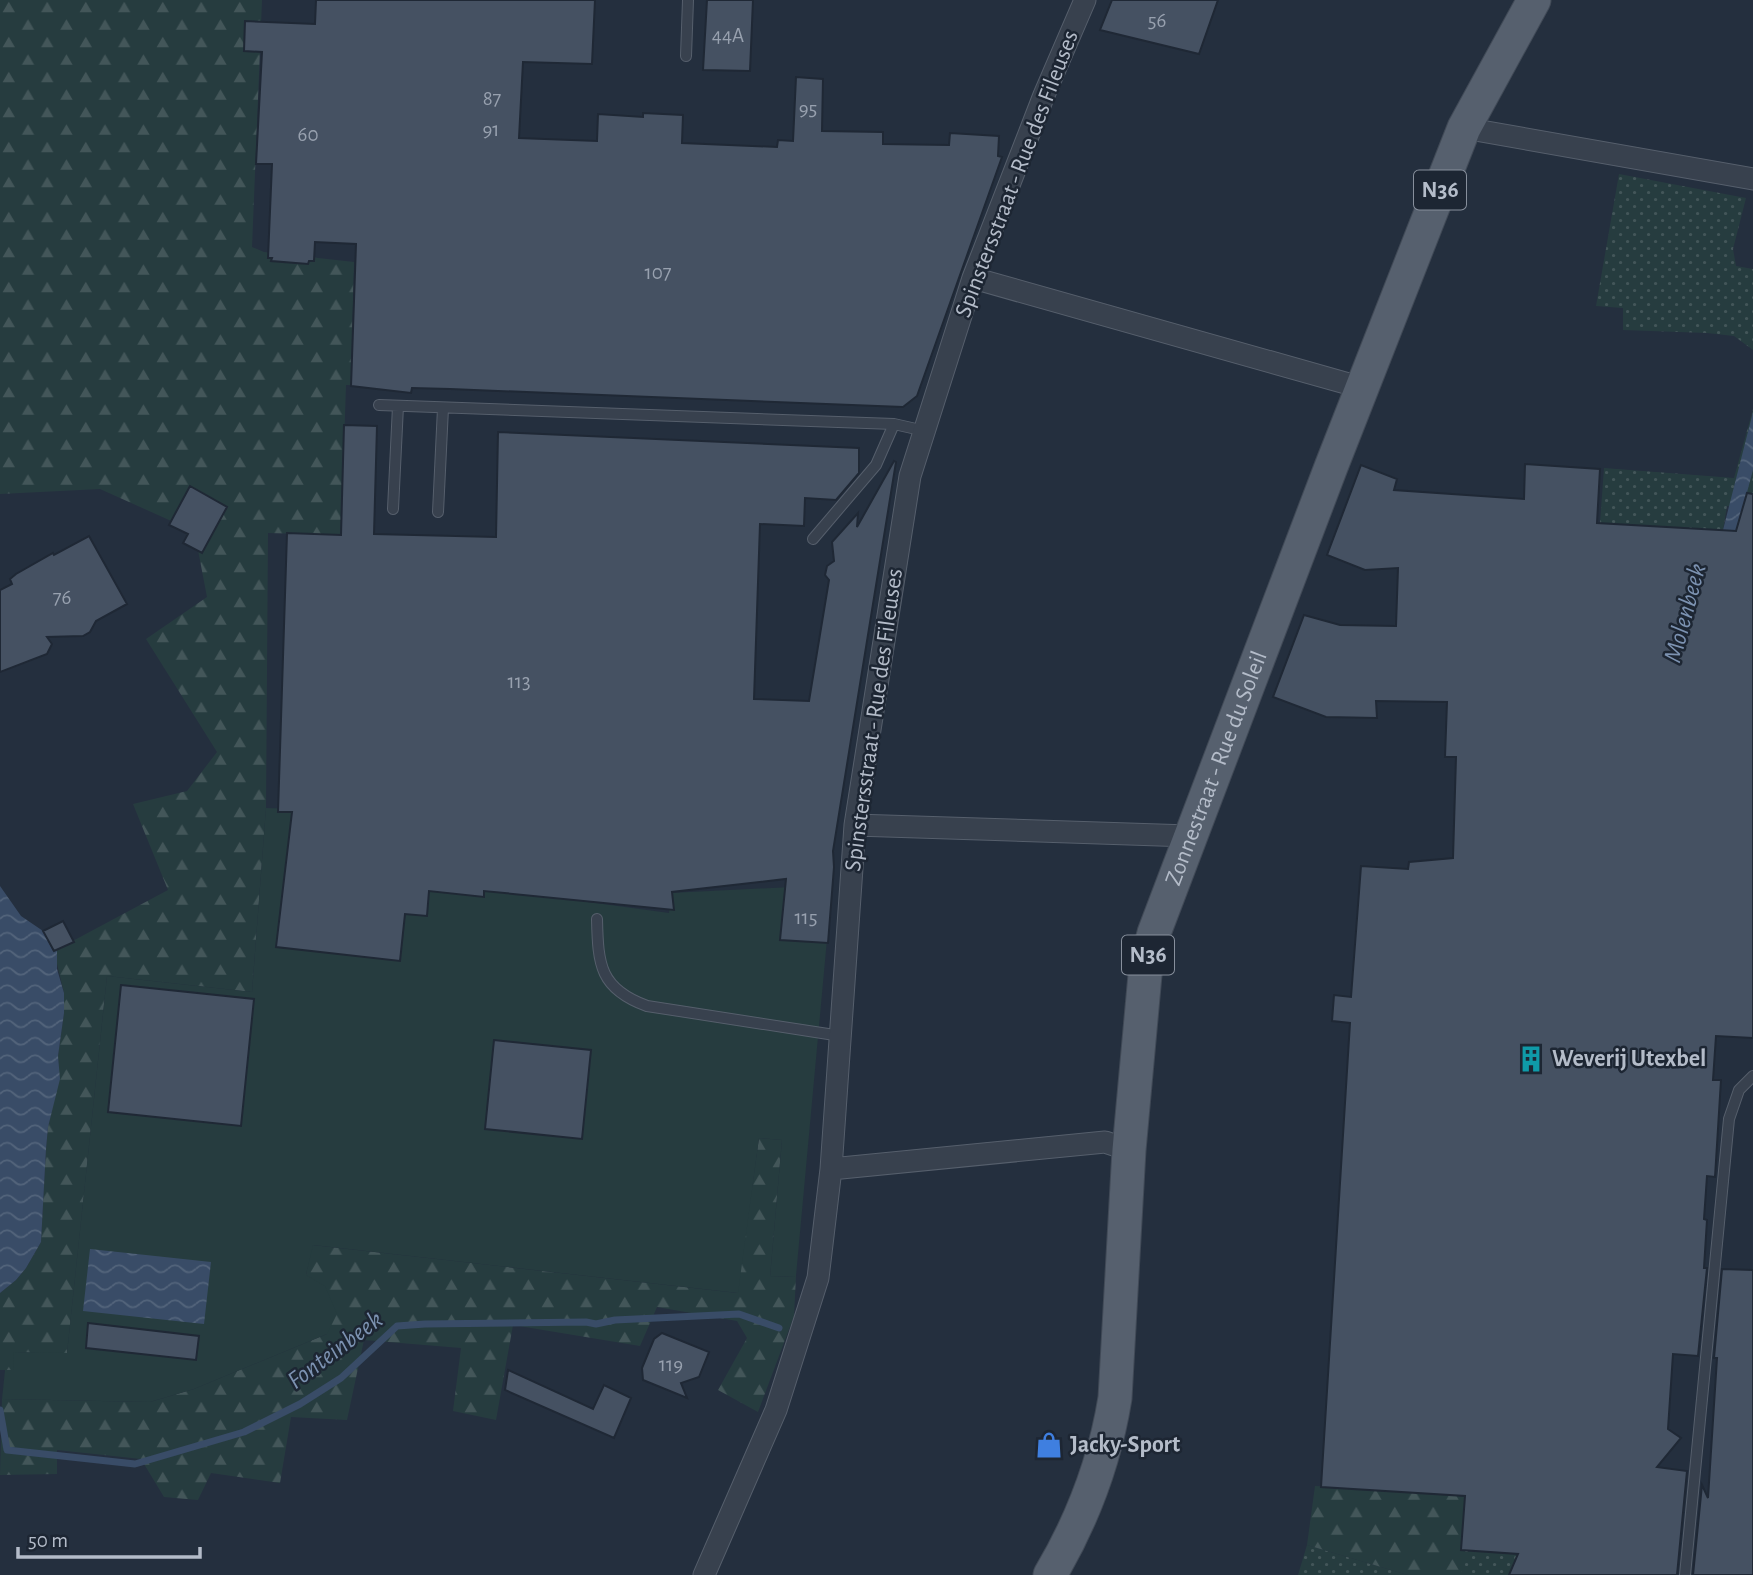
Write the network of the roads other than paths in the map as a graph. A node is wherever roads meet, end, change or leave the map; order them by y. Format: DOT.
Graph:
graph roads {
  1 [pos="688,0"];
  2 [pos="1085,0"];
  3 [pos="1526,2"];
  4 [pos="687,56"];
  5 [pos="1464,128"];
  6 [pos="1753,179"];
  7 [pos="973,278"];
  8 [pos="1363,388"];
  9 [pos="379,405"];
  10 [pos="398,406"];
  11 [pos="443,408"];
  12 [pos="894,424"];
  13 [pos="925,431"];
  14 [pos="393,509"];
  15 [pos="438,512"];
  16 [pos="813,539"];
  17 [pos="855,825"];
  18 [pos="1189,836"];
  19 [pos="597,919"];
  20 [pos="841,1036"];
  21 [pos="1753,1076"];
  22 [pos="1129,1150"];
  23 [pos="831,1169"];
  24 [pos="704,1575"];
  25 [pos="1051,1575"];
  26 [pos="1685,1575"];
  1 -- 4 [label="lane"];
  2 -- 7 [label="street, Spinstersstraat - Rue des Fileuses"];
  3 -- 5 [label="main road, Zonnestraat - Rue du Soleil / N36"];
  5 -- 6 [label="street"];
  5 -- 8 [label="main road, Zonnestraat - Rue du Soleil / N36"];
  7 -- 8 [label="street"];
  7 -- 13 [label="street, Spinstersstraat - Rue des Fileuses"];
  8 -- 18 [label="main road, Zonnestraat - Rue du Soleil / N36"];
  9 -- 10 [label="lane"];
  10 -- 11 [label="lane"];
  10 -- 14 [label="lane"];
  11 -- 12 [label="lane"];
  11 -- 15 [label="lane"];
  12 -- 13 [label="lane"];
  12 -- 16 [label="lane"];
  13 -- 17 [label="street, Spinstersstraat - Rue des Fileuses"];
  17 -- 18 [label="street"];
  17 -- 20 [label="street, Spinstersstraat - Rue des Fileuses"];
  18 -- 22 [label="main road, Zonnestraat - Rue du Soleil / N36"];
  19 -- 20 [label="lane"];
  20 -- 23 [label="street, Spinstersstraat - Rue des Fileuses"];
  21 -- 26 [label="lane"];
  22 -- 23 [label="street"];
  22 -- 25 [label="main road, Zonnestraat - Rue du Soleil / N36"];
  23 -- 24 [label="street, Spinstersstraat - Rue des Fileuses"];
}
